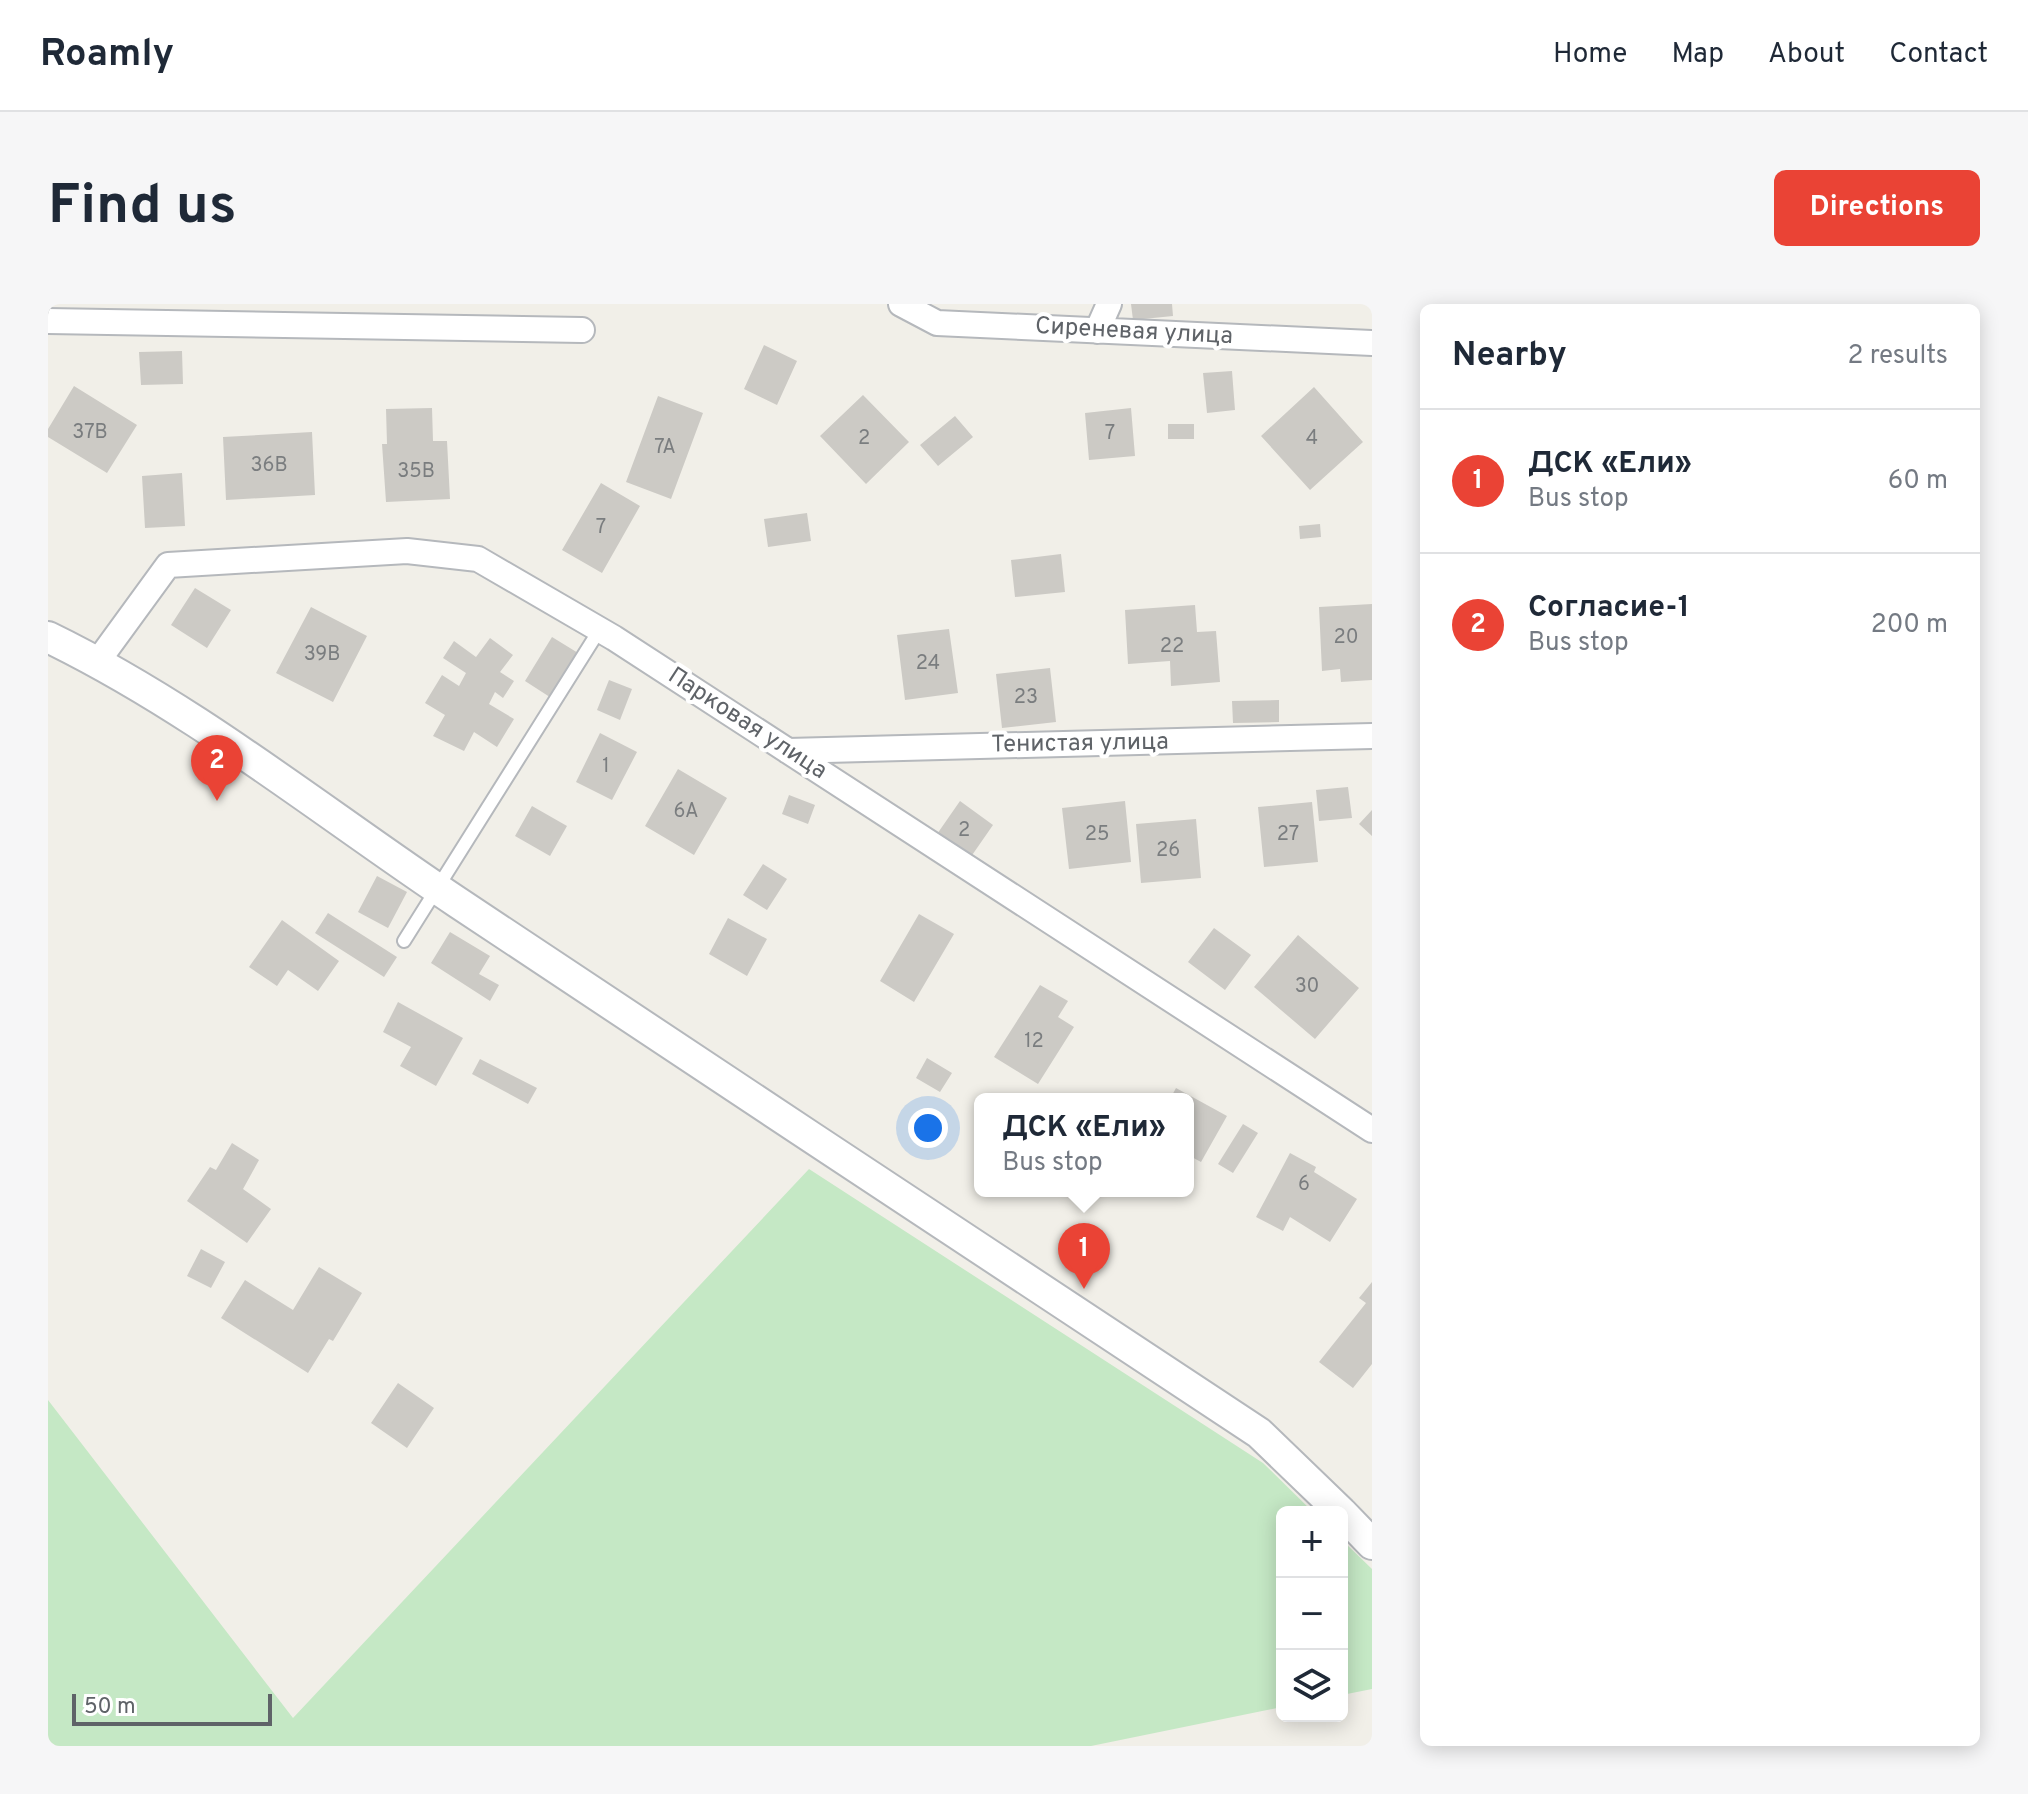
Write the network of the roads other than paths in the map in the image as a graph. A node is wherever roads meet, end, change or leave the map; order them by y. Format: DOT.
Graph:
graph roads {
  1 [pos="901,304"];
  2 [pos="1109,304"];
  3 [pos="48,321"];
  4 [pos="582,330"];
  5 [pos="1097,331"];
  6 [pos="1372,343"];
  7 [pos="600,629"];
  8 [pos="48,637"];
  9 [pos="98,661"];
  10 [pos="1372,736"];
  11 [pos="788,751"];
  12 [pos="437,888"];
  13 [pos="404,941"];
  14 [pos="1372,1130"];
  15 [pos="1334,1506"];
  16 [pos="1348,1520"];
  17 [pos="1372,1544"];
  1 -- 5 [label="street, Сиреневая улица"];
  2 -- 5 [label="street"];
  3 -- 4 [label="street"];
  5 -- 6 [label="street, Сиреневая улица"];
  7 -- 9 [label="street, Парковая улица"];
  7 -- 11 [label="street, Парковая улица"];
  7 -- 12 [label="lane"];
  8 -- 9 [label="street"];
  9 -- 12 [label="street"];
  10 -- 11 [label="street, Тенистая улица"];
  11 -- 14 [label="street, Парковая улица"];
  12 -- 13 [label="lane"];
  12 -- 15 [label="street"];
  16 -- 17 [label="street"];
}
